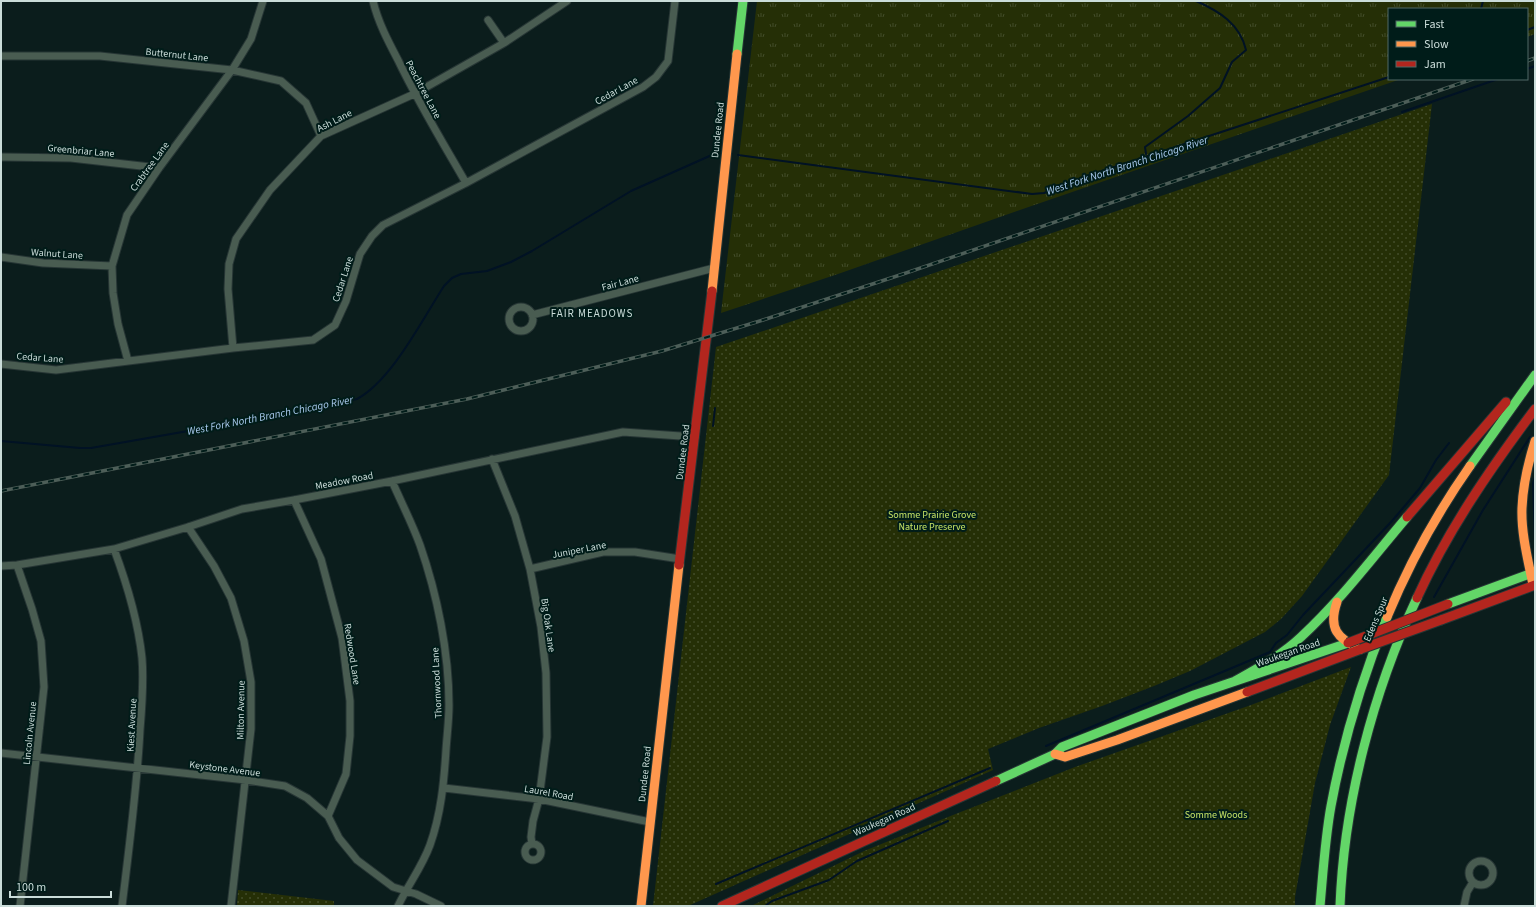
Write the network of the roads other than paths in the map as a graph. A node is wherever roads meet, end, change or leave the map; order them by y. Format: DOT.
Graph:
graph roads {
  1 [pos="263,1"];
  2 [pos="373,1"];
  3 [pos="567,1"];
  4 [pos="675,1"];
  5 [pos="743,1"];
  6 [pos="488,20"];
  7 [pos="504,43"];
  8 [pos="1,56"];
  9 [pos="232,70"];
  10 [pos="414,94"];
  11 [pos="321,136"];
  12 [pos="1,157"];
  13 [pos="159,168"];
  14 [pos="466,183"];
  15 [pos="1,257"];
  16 [pos="112,266"];
  17 [pos="714,268"];
  18 [pos="532,315"];
  19 [pos="232,348"];
  20 [pos="128,361"];
  21 [pos="1,364"];
  22 [pos="1535,367"];
  23 [pos="1535,374"];
  24 [pos="1535,409"];
  25 [pos="695,437"];
  26 [pos="1535,441"];
  27 [pos="492,459"];
  28 [pos="392,481"];
  29 [pos="294,500"];
  30 [pos="188,527"];
  31 [pos="114,549"];
  32 [pos="680,559"];
  33 [pos="17,565"];
  34 [pos="1,566"];
  35 [pos="530,569"];
  36 [pos="1532,573"];
  37 [pos="1534,585"];
  38 [pos="1339,597"];
  39 [pos="1348,643"];
  40 [pos="1361,650"];
  41 [pos="1235,681"];
  42 [pos="1,753"];
  43 [pos="1055,754"];
  44 [pos="37,757"];
  45 [pos="138,769"];
  46 [pos="246,780"];
  47 [pos="444,788"];
  48 [pos="539,799"];
  49 [pos="328,816"];
  50 [pos="650,822"];
  51 [pos="532,844"];
  52 [pos="1473,882"];
  53 [pos="405,891"];
  54 [pos="642,892"];
  55 [pos="20,906"];
  56 [pos="122,906"];
  57 [pos="232,906"];
  58 [pos="398,906"];
  59 [pos="441,906"];
  60 [pos="641,906"];
  61 [pos="649,906"];
  62 [pos="722,906"];
  63 [pos="1320,906"];
  64 [pos="1340,906"];
  65 [pos="1464,906"];
  1 -- 9 [label="street, Crabtree Lane"];
  2 -- 10 [label="street, Peachtree Lane"];
  3 -- 7 [label="street, Ash Lane"];
  4 -- 14 [label="street, Cedar Lane"];
  5 -- 17 [label="main road, Dundee Road"];
  6 -- 7 [label="street"];
  7 -- 10 [label="street, Ash Lane"];
  8 -- 9 [label="street, Butternut Lane"];
  9 -- 11 [label="street, Butternut Lane"];
  9 -- 13 [label="street, Crabtree Lane"];
  10 -- 11 [label="street, Ash Lane"];
  10 -- 14 [label="street, Peachtree Lane"];
  11 -- 19 [label="street, Ash Lane"];
  12 -- 13 [label="street, Greenbriar Lane"];
  13 -- 16 [label="street, Crabtree Lane"];
  14 -- 19 [label="street, Cedar Lane"];
  15 -- 16 [label="street, Walnut Lane"];
  16 -- 20 [label="street, Crabtree Lane"];
  17 -- 18 [label="street, Fair Lane"];
  17 -- 25 [label="main road, Dundee Road"];
  19 -- 20 [label="street, Cedar Lane"];
  20 -- 21 [label="street, Cedar Lane"];
  22 -- 38 [label="main road"];
  23 -- 63 [label="main road, Edens Spur"];
  24 -- 64 [label="main road"];
  25 -- 27 [label="street, Meadow Road"];
  25 -- 32 [label="main road, Dundee Road"];
  26 -- 36 [label="main road"];
  27 -- 28 [label="street, Meadow Road"];
  27 -- 35 [label="street, Big Oak Lane"];
  28 -- 29 [label="street, Meadow Road"];
  28 -- 47 [label="street, Thornwood Lane"];
  29 -- 30 [label="street, Meadow Road"];
  29 -- 49 [label="street, Redwood Lane"];
  30 -- 31 [label="street, Meadow Road"];
  30 -- 46 [label="street, Milton Avenue"];
  31 -- 33 [label="street, Meadow Road"];
  31 -- 45 [label="street, Kiest Avenue"];
  32 -- 35 [label="street, Juniper Lane"];
  32 -- 50 [label="main road, Dundee Road"];
  33 -- 34 [label="street, Meadow Road"];
  33 -- 44 [label="street, Lincoln Avenue"];
  35 -- 48 [label="street, Big Oak Lane"];
  36 -- 37 [label="main road"];
  36 -- 39 [label="main road, Waukegan Road, bridge"];
  37 -- 40 [label="main road, Waukegan Road, bridge"];
  38 -- 39 [label="main road"];
  38 -- 41 [label="main road"];
  39 -- 40 [label="main road"];
  39 -- 41 [label="main road, Waukegan Road"];
  40 -- 43 [label="main road, Waukegan Road"];
  41 -- 43 [label="main road, Waukegan Road"];
  42 -- 44 [label="street, Keystone Avenue"];
  43 -- 62 [label="main road, Waukegan Road"];
  44 -- 45 [label="street, Keystone Avenue"];
  44 -- 55 [label="street, Lincoln Avenue"];
  45 -- 46 [label="street, Keystone Avenue"];
  45 -- 56 [label="street, Kiest Avenue"];
  46 -- 49 [label="street, Keystone Avenue"];
  46 -- 57 [label="street, Milton Avenue"];
  47 -- 48 [label="street, Laurel Road"];
  47 -- 53 [label="street, Thornwood Lane"];
  48 -- 50 [label="street, Laurel Road"];
  48 -- 51 [label="street, Big Oak Lane"];
  49 -- 53 [label="street, Keystone Avenue"];
  50 -- 54 [label="main road, Dundee Road"];
  52 -- 65 [label="street"];
  53 -- 58 [label="street, Thornwood Lane"];
  53 -- 59 [label="street, Keystone Avenue"];
  54 -- 60 [label="main road, Dundee Road"];
  54 -- 61 [label="main road"];
}
